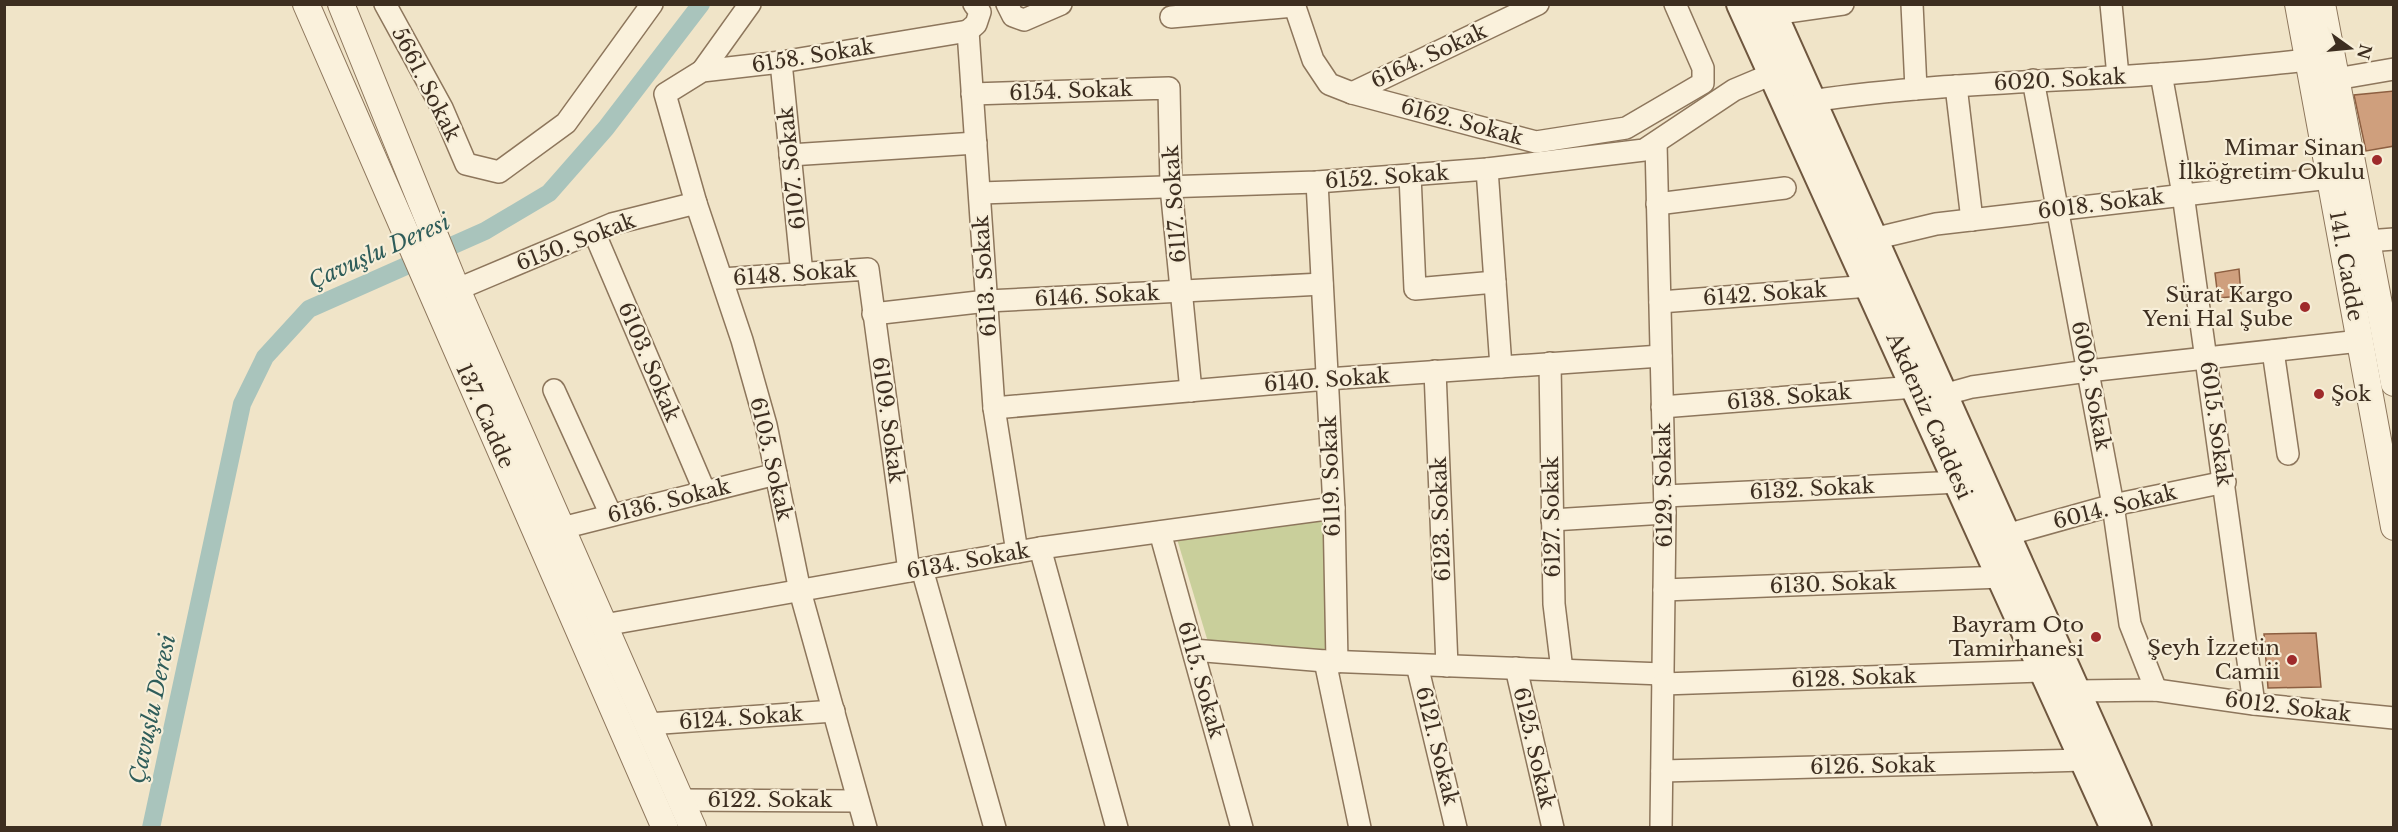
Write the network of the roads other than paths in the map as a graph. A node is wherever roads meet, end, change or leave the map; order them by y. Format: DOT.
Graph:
graph roads {
  1 [pos="306,4"];
  2 [pos="341,4"];
  3 [pos="385,4"];
  4 [pos="652,4"];
  5 [pos="750,4"];
  6 [pos="975,4"];
  7 [pos="1061,4"];
  8 [pos="1538,4"];
  9 [pos="1675,4"];
  10 [pos="1843,4"];
  11 [pos="1911,4"];
  12 [pos="2111,4"];
  13 [pos="2298,4"];
  14 [pos="2322,4"];
  15 [pos="1294,5"];
  16 [pos="1010,10"];
  17 [pos="1757,10"];
  18 [pos="1171,17"];
  19 [pos="968,31"];
  20 [pos="2309,60"];
  21 [pos="781,62"];
  22 [pos="2394,69"];
  23 [pos="702,71"];
  24 [pos="1772,74"];
  25 [pos="2161,74"];
  26 [pos="2118,76"];
  27 [pos="2336,79"];
  28 [pos="2033,80"];
  29 [pos="1956,86"];
  30 [pos="1169,88"];
  31 [pos="1916,89"];
  32 [pos="1352,93"];
  33 [pos="665,94"];
  34 [pos="972,94"];
  35 [pos="1811,101"];
  36 [pos="976,143"];
  37 [pos="1656,143"];
  38 [pos="790,155"];
  39 [pos="1487,169"];
  40 [pos="1410,175"];
  41 [pos="2330,178"];
  42 [pos="1317,182"];
  43 [pos="1171,187"];
  44 [pos="1785,188"];
  45 [pos="980,193"];
  46 [pos="2183,194"];
  47 [pos="696,203"];
  48 [pos="1657,204"];
  49 [pos="2057,208"];
  50 [pos="1972,220"];
  51 [pos="594,232"];
  52 [pos="1873,239"];
  53 [pos="2394,239"];
  54 [pos="2367,241"];
  55 [pos="868,269"];
  56 [pos="802,274"];
  57 [pos="722,279"];
  58 [pos="1495,282"];
  59 [pos="446,284"];
  60 [pos="1322,284"];
  61 [pos="1870,286"];
  62 [pos="1181,291"];
  63 [pos="987,301"];
  64 [pos="1660,302"];
  65 [pos="873,314"];
  66 [pos="2389,338"];
  67 [pos="2360,341"];
  68 [pos="2273,351"];
  69 [pos="1661,356"];
  70 [pos="2206,358"];
  71 [pos="1550,363"];
  72 [pos="1501,367"];
  73 [pos="2088,371"];
  74 [pos="1435,372"];
  75 [pos="1327,379"];
  76 [pos="2394,383"];
  77 [pos="1915,387"];
  78 [pos="554,390"];
  79 [pos="1191,391"];
  80 [pos="1943,395"];
  81 [pos="1662,407"];
  82 [pos="994,408"];
  83 [pos="2288,454"];
  84 [pos="2388,465"];
  85 [pos="776,474"];
  86 [pos="1959,482"];
  87 [pos="2225,482"];
  88 [pos="705,492"];
  89 [pos="1665,504"];
  90 [pos="2113,505"];
  91 [pos="1334,508"];
  92 [pos="611,515"];
  93 [pos="1552,520"];
  94 [pos="2394,527"];
  95 [pos="562,528"];
  96 [pos="1160,532"];
  97 [pos="2006,535"];
  98 [pos="1040,548"];
  99 [pos="1017,552"];
  100 [pos="915,570"];
  101 [pos="2002,578"];
  102 [pos="1664,590"];
  103 [pos="800,591"];
  104 [pos="604,625"];
  105 [pos="1193,650"];
  106 [pos="1331,662"];
  107 [pos="1417,665"];
  108 [pos="1447,666"];
  109 [pos="1516,668"];
  110 [pos="1562,670"];
  111 [pos="2044,671"];
  112 [pos="1663,679"];
  113 [pos="2156,690"];
  114 [pos="2076,691"];
  115 [pos="2254,704"];
  116 [pos="834,711"];
  117 [pos="2394,718"];
  118 [pos="648,724"];
  119 [pos="2085,760"];
  120 [pos="1662,771"];
  121 [pos="681,800"];
  122 [pos="858,801"];
  123 [pos="665,828"];
  124 [pos="693,828"];
  125 [pos="866,828"];
  126 [pos="995,828"];
  127 [pos="1117,828"];
  128 [pos="1242,828"];
  129 [pos="1360,828"];
  130 [pos="1456,828"];
  131 [pos="1553,828"];
  132 [pos="1661,828"];
  133 [pos="2115,828"];
  134 [pos="2137,828"];
  1 -- 59 [label="street, 137. Cadde"];
  2 -- 59 [label="street, 137. Cadde"];
  3 -- 4 [label="street, 5661. Sokak"];
  5 -- 23 [label="street"];
  6 -- 19 [label="street, 6113. Sokak"];
  7 -- 16 [label="street"];
  8 -- 32 [label="street, 6164. Sokak"];
  9 -- 32 [label="street, 6162. Sokak"];
  10 -- 17 [label="street"];
  11 -- 31 [label="street"];
  12 -- 26 [label="street"];
  13 -- 20 [label="street, 141. Cadde"];
  14 -- 27 [label="street, 141. Cadde"];
  15 -- 18 [label="street"];
  15 -- 32 [label="street, 6162. Sokak"];
  17 -- 24 [label="main road, Akdeniz Caddesi"];
  17 -- 35 [label="main road, Akdeniz Caddesi"];
  19 -- 21 [label="street, 6158. Sokak"];
  19 -- 34 [label="street, 6113. Sokak"];
  20 -- 25 [label="street, 6020. Sokak"];
  20 -- 41 [label="street, 141. Cadde"];
  21 -- 23 [label="street, 6158. Sokak"];
  21 -- 38 [label="street, 6107. Sokak"];
  22 -- 27 [label="street"];
  23 -- 33 [label="street, 6158. Sokak"];
  24 -- 37 [label="street, 6152. Sokak"];
  24 -- 61 [label="main road, Akdeniz Caddesi"];
  25 -- 26 [label="street, 6020. Sokak"];
  25 -- 46 [label="street, 6015. Sokak"];
  26 -- 28 [label="street, 6020. Sokak"];
  27 -- 54 [label="street, 141. Cadde"];
  28 -- 29 [label="street, 6020. Sokak"];
  28 -- 49 [label="street, 6005. Sokak"];
  29 -- 31 [label="street, 6020. Sokak"];
  29 -- 50 [label="street"];
  30 -- 34 [label="street, 6154. Sokak"];
  30 -- 43 [label="street, 6117. Sokak"];
  31 -- 35 [label="street, 6020. Sokak"];
  33 -- 47 [label="street, 6105. Sokak"];
  34 -- 36 [label="street, 6113. Sokak"];
  35 -- 52 [label="main road, Akdeniz Caddesi"];
  36 -- 38 [label="street"];
  36 -- 45 [label="street, 6113. Sokak"];
  37 -- 39 [label="street, 6152. Sokak"];
  37 -- 48 [label="street, 6129. Sokak"];
  38 -- 56 [label="street, 6107. Sokak"];
  39 -- 40 [label="street, 6152. Sokak"];
  39 -- 58 [label="street"];
  40 -- 42 [label="street, 6152. Sokak"];
  40 -- 58 [label="street"];
  41 -- 46 [label="street, 6018. Sokak"];
  41 -- 67 [label="street, 141. Cadde"];
  42 -- 43 [label="street, 6152. Sokak"];
  42 -- 60 [label="street, 6119. Sokak"];
  43 -- 45 [label="street, 6152. Sokak"];
  43 -- 62 [label="street, 6117. Sokak"];
  44 -- 48 [label="street"];
  45 -- 63 [label="street, 6113. Sokak"];
  46 -- 49 [label="street, 6018. Sokak"];
  46 -- 70 [label="street, 6015. Sokak"];
  47 -- 51 [label="street, 6150. Sokak"];
  47 -- 57 [label="street, 6105. Sokak"];
  48 -- 64 [label="street, 6129. Sokak"];
  49 -- 50 [label="street, 6018. Sokak"];
  49 -- 73 [label="street, 6005. Sokak"];
  50 -- 52 [label="street, 6018. Sokak"];
  51 -- 59 [label="street, 6150. Sokak"];
  51 -- 88 [label="street, 6103. Sokak"];
  52 -- 80 [label="main road, Akdeniz Caddesi"];
  53 -- 54 [label="street"];
  54 -- 66 [label="street, 141. Cadde"];
  55 -- 56 [label="street, 6148. Sokak"];
  55 -- 65 [label="street, 6109. Sokak"];
  56 -- 57 [label="street, 6148. Sokak"];
  57 -- 85 [label="street, 6105. Sokak"];
  58 -- 72 [label="street"];
  59 -- 95 [label="street, 137. Cadde"];
  59 -- 123 [label="street, 137. Cadde"];
  60 -- 62 [label="street, 6146. Sokak"];
  60 -- 75 [label="street, 6119. Sokak"];
  61 -- 64 [label="street, 6142. Sokak"];
  61 -- 77 [label="main road, Akdeniz Caddesi"];
  62 -- 63 [label="street, 6146. Sokak"];
  62 -- 79 [label="street, 6117. Sokak"];
  63 -- 65 [label="street, 6146. Sokak"];
  63 -- 82 [label="street, 6113. Sokak"];
  64 -- 69 [label="street, 6129. Sokak"];
  65 -- 100 [label="street, 6109. Sokak"];
  66 -- 76 [label="street, 141. Cadde"];
  67 -- 68 [label="street"];
  67 -- 84 [label="street, 141. Cadde"];
  68 -- 70 [label="street"];
  68 -- 83 [label="street"];
  69 -- 71 [label="street, 6140. Sokak"];
  69 -- 81 [label="street, 6129. Sokak"];
  70 -- 73 [label="street"];
  70 -- 87 [label="street, 6015. Sokak"];
  71 -- 72 [label="street, 6140. Sokak"];
  71 -- 93 [label="street, 6127. Sokak"];
  72 -- 74 [label="street, 6140. Sokak"];
  73 -- 80 [label="street"];
  73 -- 90 [label="street, 6005. Sokak"];
  74 -- 75 [label="street, 6140. Sokak"];
  74 -- 108 [label="street, 6123. Sokak"];
  75 -- 79 [label="street, 6140. Sokak"];
  75 -- 91 [label="street, 6119. Sokak"];
  77 -- 81 [label="street, 6138. Sokak"];
  77 -- 86 [label="main road, Akdeniz Caddesi"];
  78 -- 92 [label="street"];
  79 -- 82 [label="street, 6140. Sokak"];
  80 -- 97 [label="main road, Akdeniz Caddesi"];
  81 -- 89 [label="street, 6129. Sokak"];
  82 -- 99 [label="street, 6113. Sokak"];
  84 -- 94 [label="street, 141. Cadde"];
  85 -- 88 [label="street, 6136. Sokak"];
  85 -- 103 [label="street, 6105. Sokak"];
  86 -- 89 [label="street, 6132. Sokak"];
  86 -- 101 [label="main road, Akdeniz Caddesi"];
  87 -- 90 [label="street, 6014. Sokak"];
  87 -- 115 [label="street, 6015. Sokak"];
  88 -- 92 [label="street, 6136. Sokak"];
  89 -- 93 [label="street, 6132. Sokak"];
  89 -- 102 [label="street, 6129. Sokak"];
  90 -- 97 [label="street, 6014. Sokak"];
  90 -- 113 [label="street, 6005. Sokak"];
  91 -- 96 [label="street, 6134. Sokak"];
  91 -- 106 [label="street, 6119. Sokak"];
  92 -- 95 [label="street, 6136. Sokak"];
  93 -- 110 [label="street, 6127. Sokak"];
  95 -- 104 [label="street, 137. Cadde"];
  96 -- 98 [label="street, 6134. Sokak"];
  96 -- 105 [label="street, 6115. Sokak"];
  97 -- 114 [label="main road, Akdeniz Caddesi"];
  98 -- 99 [label="street, 6134. Sokak"];
  98 -- 127 [label="street"];
  99 -- 100 [label="street, 6134. Sokak"];
  100 -- 103 [label="street, 6134. Sokak"];
  100 -- 126 [label="street, 6109. Sokak"];
  101 -- 102 [label="street, 6130. Sokak"];
  101 -- 111 [label="main road, Akdeniz Caddesi"];
  102 -- 112 [label="street, 6129. Sokak"];
  103 -- 104 [label="street, 6134. Sokak"];
  103 -- 116 [label="street, 6105. Sokak"];
  104 -- 118 [label="street, 137. Cadde"];
  105 -- 106 [label="street, 6128. Sokak"];
  105 -- 128 [label="street, 6115. Sokak"];
  106 -- 107 [label="street, 6128. Sokak"];
  106 -- 129 [label="street, 6119. Sokak"];
  107 -- 108 [label="street, 6128. Sokak"];
  107 -- 130 [label="street, 6121. Sokak"];
  108 -- 109 [label="street, 6128. Sokak"];
  109 -- 110 [label="street, 6128. Sokak"];
  109 -- 131 [label="street, 6125. Sokak"];
  110 -- 112 [label="street, 6128. Sokak"];
  111 -- 112 [label="street, 6128. Sokak"];
  111 -- 119 [label="main road, Akdeniz Caddesi"];
  112 -- 120 [label="street, 6129. Sokak"];
  113 -- 114 [label="street, 6012. Sokak"];
  113 -- 115 [label="street, 6012. Sokak"];
  114 -- 134 [label="main road, Akdeniz Caddesi"];
  115 -- 117 [label="street, 6012. Sokak"];
  116 -- 118 [label="street, 6124. Sokak"];
  116 -- 122 [label="street, 6105. Sokak"];
  118 -- 121 [label="street, 137. Cadde"];
  119 -- 120 [label="street, 6126. Sokak"];
  119 -- 133 [label="main road, Akdeniz Caddesi"];
  120 -- 132 [label="street, 6129. Sokak"];
  121 -- 122 [label="street, 6122. Sokak"];
  121 -- 124 [label="street, 137. Cadde"];
  122 -- 125 [label="street, 6105. Sokak"];
}
